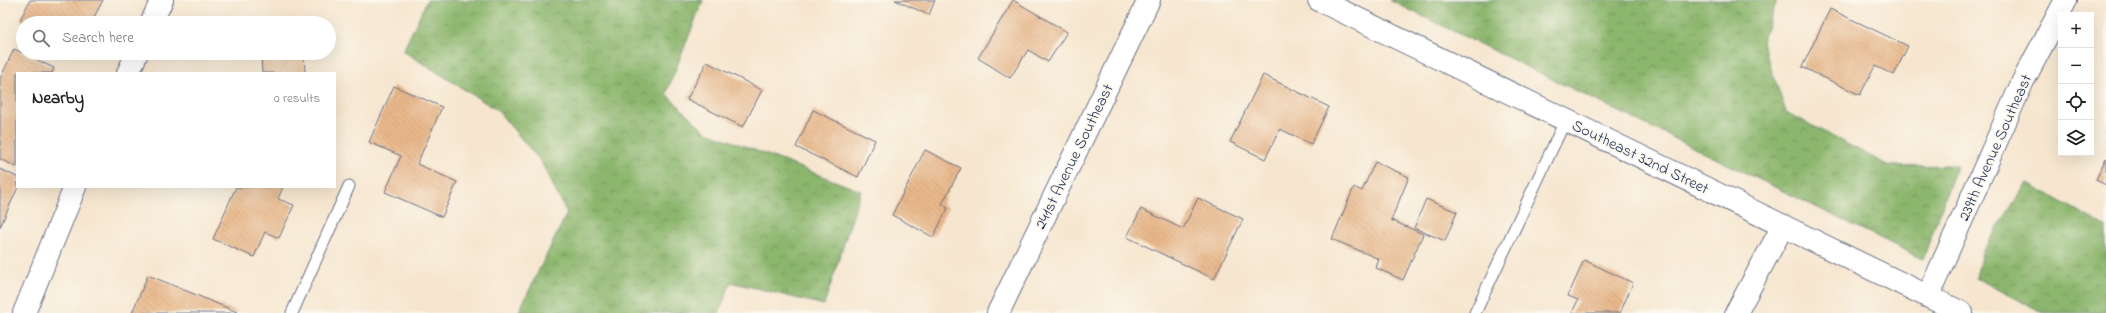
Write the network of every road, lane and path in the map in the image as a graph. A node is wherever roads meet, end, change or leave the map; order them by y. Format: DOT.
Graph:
graph roads {
  1 [pos="162,0"];
  2 [pos="1149,0"];
  3 [pos="1319,0"];
  4 [pos="2066,0"];
  5 [pos="154,16"];
  6 [pos="134,60"];
  7 [pos="128,72"];
  8 [pos="1566,119"];
  9 [pos="349,186"];
  10 [pos="75,188"];
  11 [pos="1783,226"];
  12 [pos="1928,296"];
  13 [pos="24,313"];
  14 [pos="292,313"];
  15 [pos="998,313"];
  16 [pos="1474,313"];
  17 [pos="1736,313"];
  18 [pos="1962,313"];
  1 -- 5 [label="street"];
  2 -- 15 [label="street, 241st Avenue Southeast"];
  3 -- 8 [label="street, Southeast 32nd Street"];
  4 -- 12 [label="street, 239th Avenue Southeast"];
  6 -- 7 [label="street"];
  8 -- 11 [label="street, Southeast 32nd Street"];
  8 -- 16 [label="lane"];
  9 -- 14 [label="lane"];
  10 -- 13 [label="street"];
  11 -- 12 [label="street, Southeast 32nd Street"];
  11 -- 17 [label="street"];
  12 -- 18 [label="street, Southeast 32nd Street"];
}
